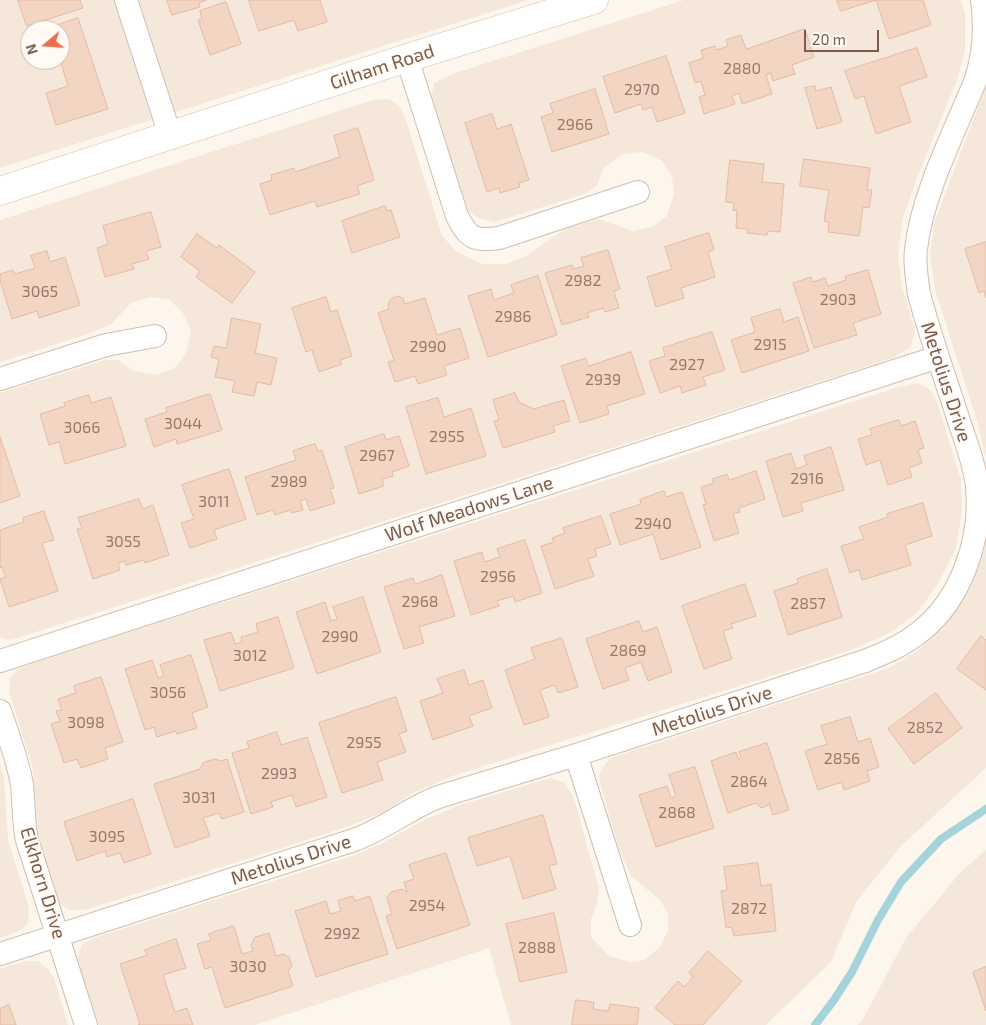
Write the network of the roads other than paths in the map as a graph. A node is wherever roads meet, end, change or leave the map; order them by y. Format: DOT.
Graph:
graph roads {
  1 [pos="126,0"];
  2 [pos="594,0"];
  3 [pos="982,0"];
  4 [pos="407,58"];
  5 [pos="170,136"];
  6 [pos="0,191"];
  7 [pos="638,192"];
  8 [pos="155,336"];
  9 [pos="938,357"];
  10 [pos="0,378"];
  11 [pos="0,661"];
  12 [pos="0,710"];
  13 [pos="576,755"];
  14 [pos="630,925"];
  15 [pos="58,935"];
  16 [pos="0,954"];
  17 [pos="86,1025"];
  1 -- 5 [label="street"];
  2 -- 4 [label="street, Gilham Road"];
  3 -- 9 [label="street, Metolius Drive"];
  4 -- 5 [label="street, Gilham Road"];
  4 -- 7 [label="street"];
  5 -- 6 [label="street, Gilham Road"];
  8 -- 10 [label="street"];
  9 -- 11 [label="street, Wolf Meadows Lane"];
  9 -- 13 [label="street, Metolius Drive"];
  12 -- 15 [label="street, Elkhorn Drive"];
  13 -- 14 [label="street"];
  13 -- 15 [label="street, Metolius Drive"];
  15 -- 16 [label="street, Metolius Drive"];
  15 -- 17 [label="street, Elkhorn Drive"];
}
